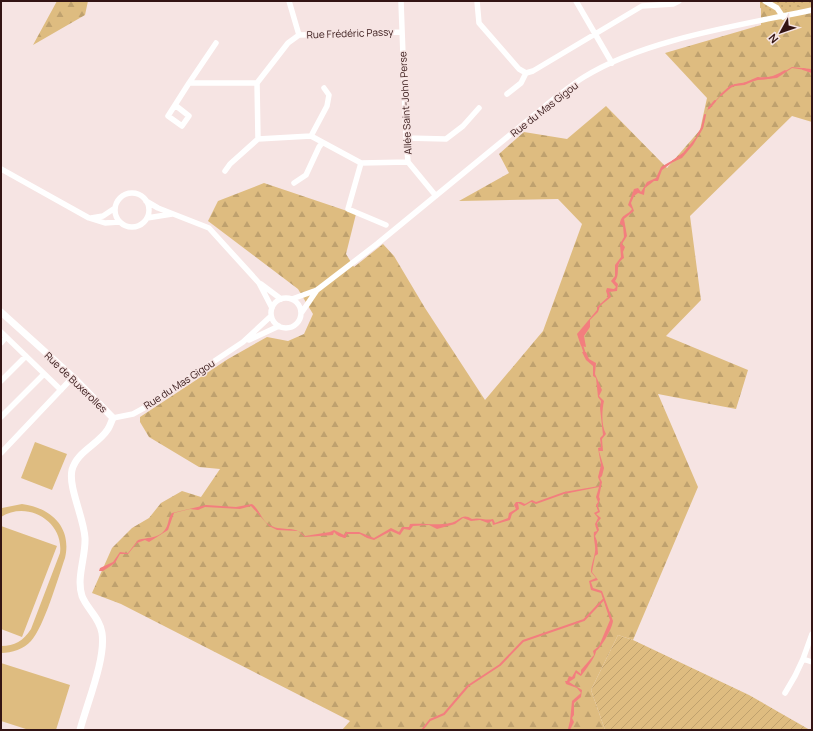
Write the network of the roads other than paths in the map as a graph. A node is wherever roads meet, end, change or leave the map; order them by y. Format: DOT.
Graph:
graph roads {
  1 [pos="289,1"];
  2 [pos="401,1"];
  3 [pos="477,1"];
  4 [pos="576,1"];
  5 [pos="679,1"];
  6 [pos="765,1"];
  7 [pos="641,4"];
  8 [pos="812,10"];
  9 [pos="782,17"];
  10 [pos="401,32"];
  11 [pos="595,33"];
  12 [pos="299,35"];
  13 [pos="216,43"];
  14 [pos="612,63"];
  15 [pos="526,73"];
  16 [pos="189,83"];
  17 [pos="257,83"];
  18 [pos="324,88"];
  19 [pos="507,94"];
  20 [pos="175,105"];
  21 [pos="479,108"];
  22 [pos="311,136"];
  23 [pos="258,138"];
  24 [pos="406,138"];
  25 [pos="322,143"];
  26 [pos="408,162"];
  27 [pos="361,163"];
  28 [pos="1,169"];
  29 [pos="225,171"];
  30 [pos="294,183"];
  31 [pos="436,196"];
  32 [pos="146,201"];
  33 [pos="115,208"];
  34 [pos="174,214"];
  35 [pos="89,218"];
  36 [pos="148,218"];
  37 [pos="119,222"];
  38 [pos="386,225"];
  39 [pos="259,283"];
  40 [pos="317,290"];
  41 [pos="281,298"];
  42 [pos="292,299"];
  43 [pos="272,308"];
  44 [pos="1,312"];
  45 [pos="302,312"];
  46 [pos="271,316"];
  47 [pos="279,326"];
  48 [pos="1,332"];
  49 [pos="6,337"];
  50 [pos="243,342"];
  51 [pos="1,343"];
  52 [pos="26,356"];
  53 [pos="44,374"];
  54 [pos="73,377"];
  55 [pos="1,381"];
  56 [pos="61,390"];
  57 [pos="1,417"];
  58 [pos="112,418"];
  59 [pos="1,453"];
  60 [pos="812,634"];
  61 [pos="803,659"];
  62 [pos="812,662"];
  63 [pos="785,694"];
  64 [pos="80,730"];
  1 -- 12 [label="street"];
  2 -- 10 [label="street, Allée Saint-John Perse"];
  3 -- 15 [label="street"];
  4 -- 11 [label="street"];
  5 -- 7 [label="street"];
  6 -- 9 [label="street"];
  7 -- 11 [label="street"];
  8 -- 9 [label="street, Rue du Mas Gigou"];
  9 -- 14 [label="street, Rue du Mas Gigou"];
  10 -- 12 [label="street, Rue Frédéric Passy"];
  10 -- 24 [label="street, Allée Saint-John Perse"];
  11 -- 14 [label="street"];
  11 -- 15 [label="street"];
  12 -- 17 [label="street, Rue Frédéric Passy"];
  13 -- 16 [label="street"];
  14 -- 31 [label="street, Rue du Mas Gigou"];
  15 -- 19 [label="street"];
  16 -- 17 [label="street"];
  16 -- 20 [label="street"];
  17 -- 23 [label="street"];
  18 -- 22 [label="street"];
  21 -- 24 [label="street"];
  22 -- 23 [label="street"];
  22 -- 25 [label="street"];
  23 -- 29 [label="street"];
  24 -- 26 [label="street, Allée Saint-John Perse"];
  25 -- 27 [label="street"];
  25 -- 30 [label="street"];
  26 -- 27 [label="street"];
  26 -- 31 [label="street, Allée Saint-John Perse"];
  27 -- 38 [label="street"];
  28 -- 35 [label="street"];
  31 -- 40 [label="street, Rue du Mas Gigou"];
  32 -- 33 [label="street"];
  32 -- 34 [label="street"];
  32 -- 36 [label="street"];
  33 -- 35 [label="street"];
  33 -- 37 [label="street"];
  34 -- 36 [label="street"];
  34 -- 39 [label="street"];
  35 -- 37 [label="street"];
  36 -- 37 [label="street"];
  39 -- 41 [label="street"];
  39 -- 43 [label="street"];
  40 -- 42 [label="street, Rue du Mas Gigou"];
  40 -- 45 [label="street, Rue du Mas Gigou"];
  41 -- 42 [label="street"];
  41 -- 43 [label="street"];
  42 -- 45 [label="street"];
  43 -- 46 [label="street"];
  44 -- 54 [label="street, Rue de Buxerolles"];
  45 -- 47 [label="street"];
  46 -- 47 [label="street"];
  46 -- 50 [label="street, Rue du Mas Gigou"];
  47 -- 50 [label="street, Rue du Mas Gigou"];
  48 -- 49 [label="street"];
  49 -- 51 [label="street"];
  49 -- 52 [label="street"];
  50 -- 58 [label="street, Rue du Mas Gigou"];
  52 -- 53 [label="street"];
  52 -- 55 [label="street"];
  53 -- 56 [label="street"];
  53 -- 57 [label="street"];
  54 -- 56 [label="street"];
  54 -- 58 [label="street, Rue de Buxerolles"];
  56 -- 59 [label="street"];
  58 -- 64 [label="street, Rue de Buxerolles"];
  60 -- 61 [label="street"];
  61 -- 62 [label="street"];
  61 -- 63 [label="street"];
}
